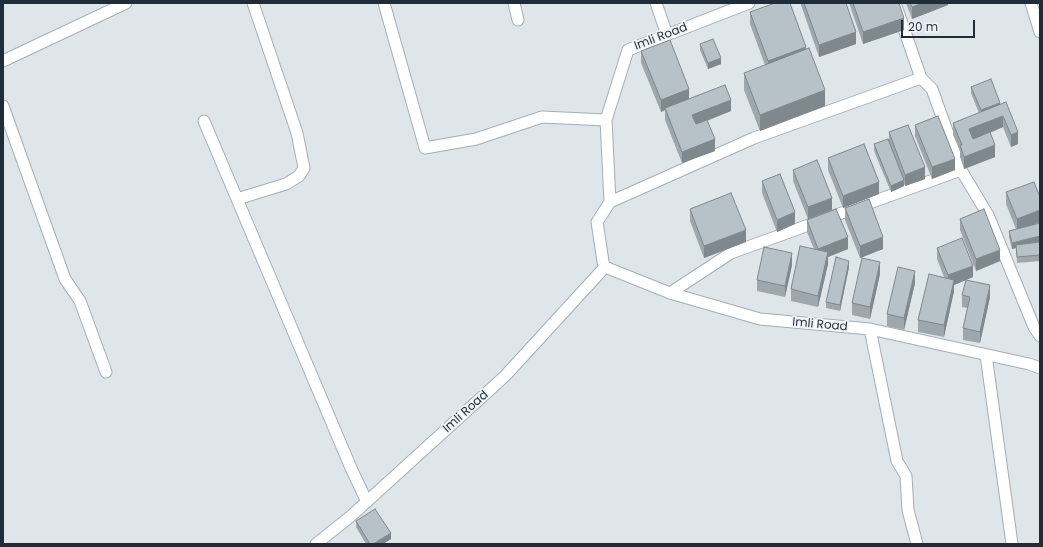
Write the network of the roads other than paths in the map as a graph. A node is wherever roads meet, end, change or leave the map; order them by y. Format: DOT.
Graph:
graph roads {
  1 [pos="126,3"];
  2 [pos="252,3"];
  3 [pos="384,3"];
  4 [pos="514,3"];
  5 [pos="656,3"];
  6 [pos="749,3"];
  7 [pos="894,3"];
  8 [pos="1031,3"];
  9 [pos="518,20"];
  10 [pos="1040,32"];
  11 [pos="667,35"];
  12 [pos="3,61"];
  13 [pos="921,78"];
  14 [pos="3,106"];
  15 [pos="606,120"];
  16 [pos="204,121"];
  17 [pos="961,170"];
  18 [pos="237,199"];
  19 [pos="610,202"];
  20 [pos="604,268"];
  21 [pos="670,293"];
  22 [pos="870,330"];
  23 [pos="1040,336"];
  24 [pos="986,355"];
  25 [pos="1040,368"];
  26 [pos="106,372"];
  27 [pos="366,502"];
  28 [pos="316,544"];
  29 [pos="917,544"];
  30 [pos="1012,544"];
  1 -- 12 [label="street"];
  2 -- 18 [label="street"];
  3 -- 15 [label="street"];
  4 -- 9 [label="street"];
  5 -- 11 [label="street"];
  6 -- 11 [label="street, Imli Road"];
  7 -- 13 [label="street"];
  8 -- 10 [label="street"];
  11 -- 15 [label="street, Imli Road"];
  13 -- 17 [label="street"];
  13 -- 19 [label="street"];
  14 -- 26 [label="street"];
  15 -- 19 [label="street, Imli Road"];
  16 -- 18 [label="street"];
  17 -- 21 [label="street"];
  17 -- 23 [label="street"];
  18 -- 27 [label="street"];
  19 -- 20 [label="street"];
  20 -- 21 [label="street, Imli Road"];
  20 -- 27 [label="street, Imli Road"];
  21 -- 22 [label="street, Imli Road"];
  22 -- 24 [label="street, Imli Road"];
  22 -- 29 [label="street"];
  24 -- 25 [label="street, Imli Road"];
  24 -- 30 [label="street"];
  27 -- 28 [label="street, Imli Road"];
}
